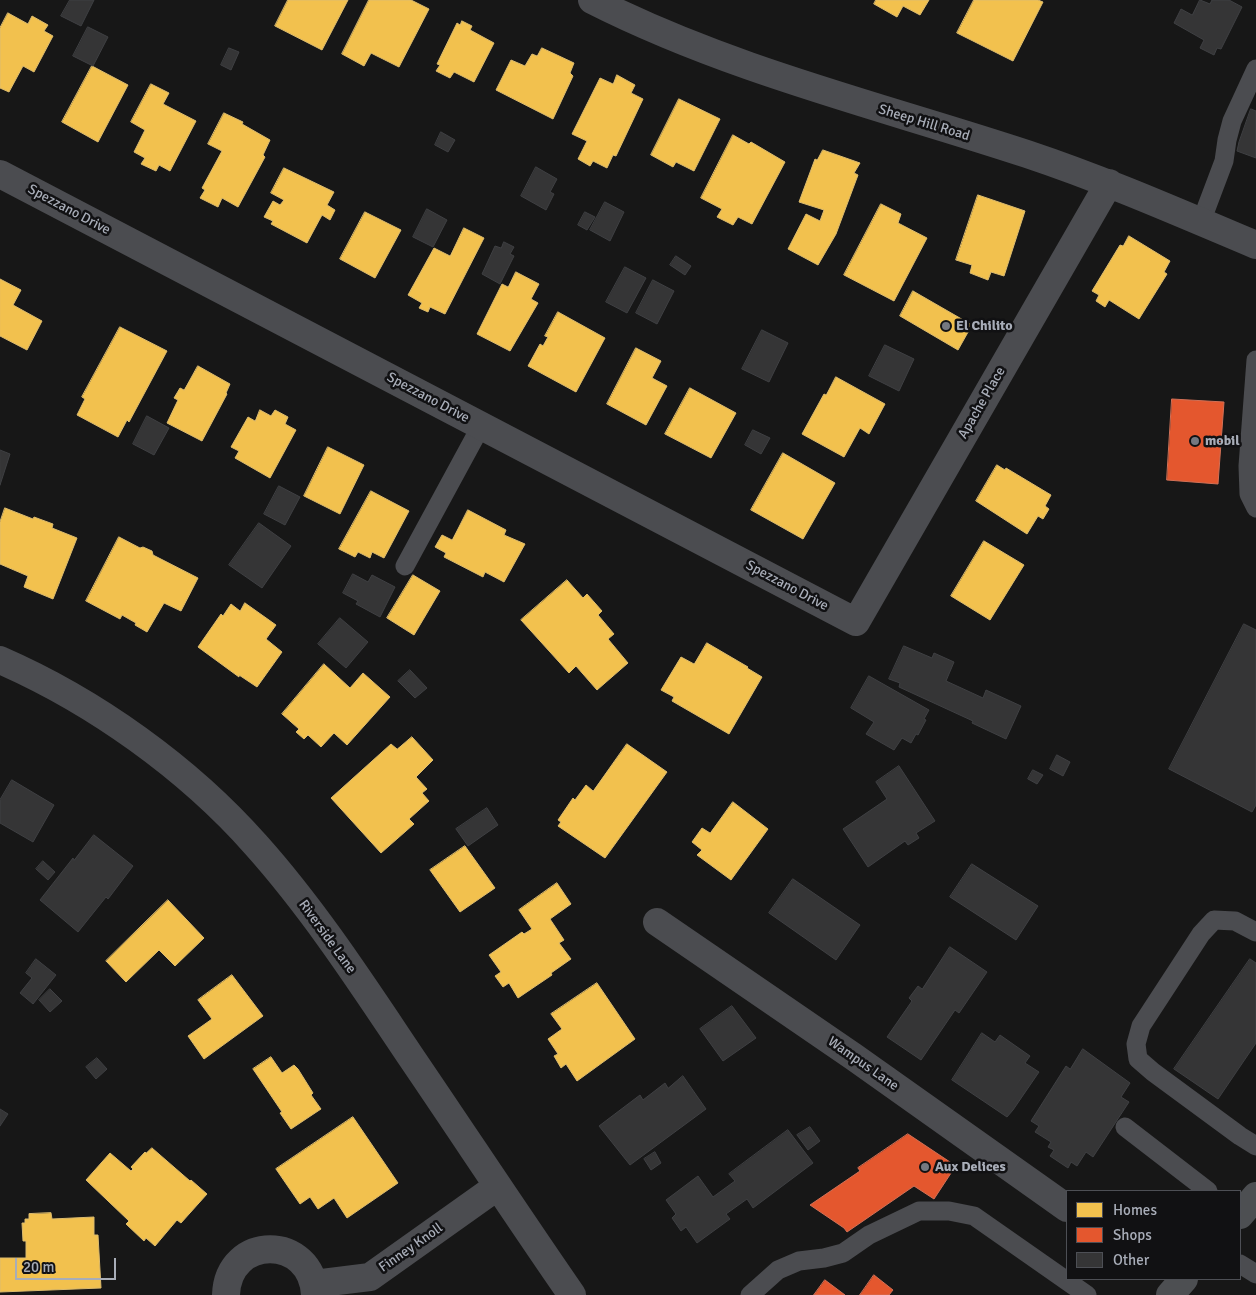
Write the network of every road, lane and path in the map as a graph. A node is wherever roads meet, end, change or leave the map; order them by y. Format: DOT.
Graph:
graph roads {
  1 [pos="592,0"];
  2 [pos="1256,69"];
  3 [pos="0,174"];
  4 [pos="1108,184"];
  5 [pos="1201,222"];
  6 [pos="1256,245"];
  7 [pos="1256,367"];
  8 [pos="481,426"];
  9 [pos="1256,508"];
  10 [pos="405,566"];
  11 [pos="856,622"];
  12 [pos="0,660"];
  13 [pos="657,922"];
  14 [pos="1256,932"];
  15 [pos="1125,1127"];
  16 [pos="1256,1146"];
  17 [pos="498,1186"];
  18 [pos="1207,1190"];
  19 [pos="1256,1196"];
  20 [pos="1066,1207"];
  21 [pos="1241,1214"];
  22 [pos="1241,1265"];
  23 [pos="1256,1274"];
  24 [pos="314,1290"];
  25 [pos="226,1295"];
  26 [pos="572,1295"];
  27 [pos="750,1295"];
  28 [pos="1087,1295"];
  1 -- 4 [label="street, Sheep Hill Road"];
  2 -- 5 [label="lane"];
  3 -- 8 [label="street, Spezzano Drive"];
  4 -- 5 [label="street, Sheep Hill Road"];
  4 -- 11 [label="street, Apache Place"];
  5 -- 6 [label="street, Sheep Hill Road"];
  7 -- 9 [label="lane"];
  8 -- 10 [label="lane"];
  8 -- 11 [label="street, Spezzano Drive"];
  12 -- 17 [label="street, Riverside Lane"];
  13 -- 20 [label="street, Wampus Lane"];
  14 -- 16 [label="lane"];
  15 -- 18 [label="lane"];
  17 -- 24 [label="street, Finney Knoll"];
  17 -- 26 [label="street, Riverside Lane"];
  19 -- 21 [label="main road"];
  22 -- 23 [label="lane"];
  24 -- 25 [label="street, Finney Knoll"];
  27 -- 28 [label="lane"];
}
